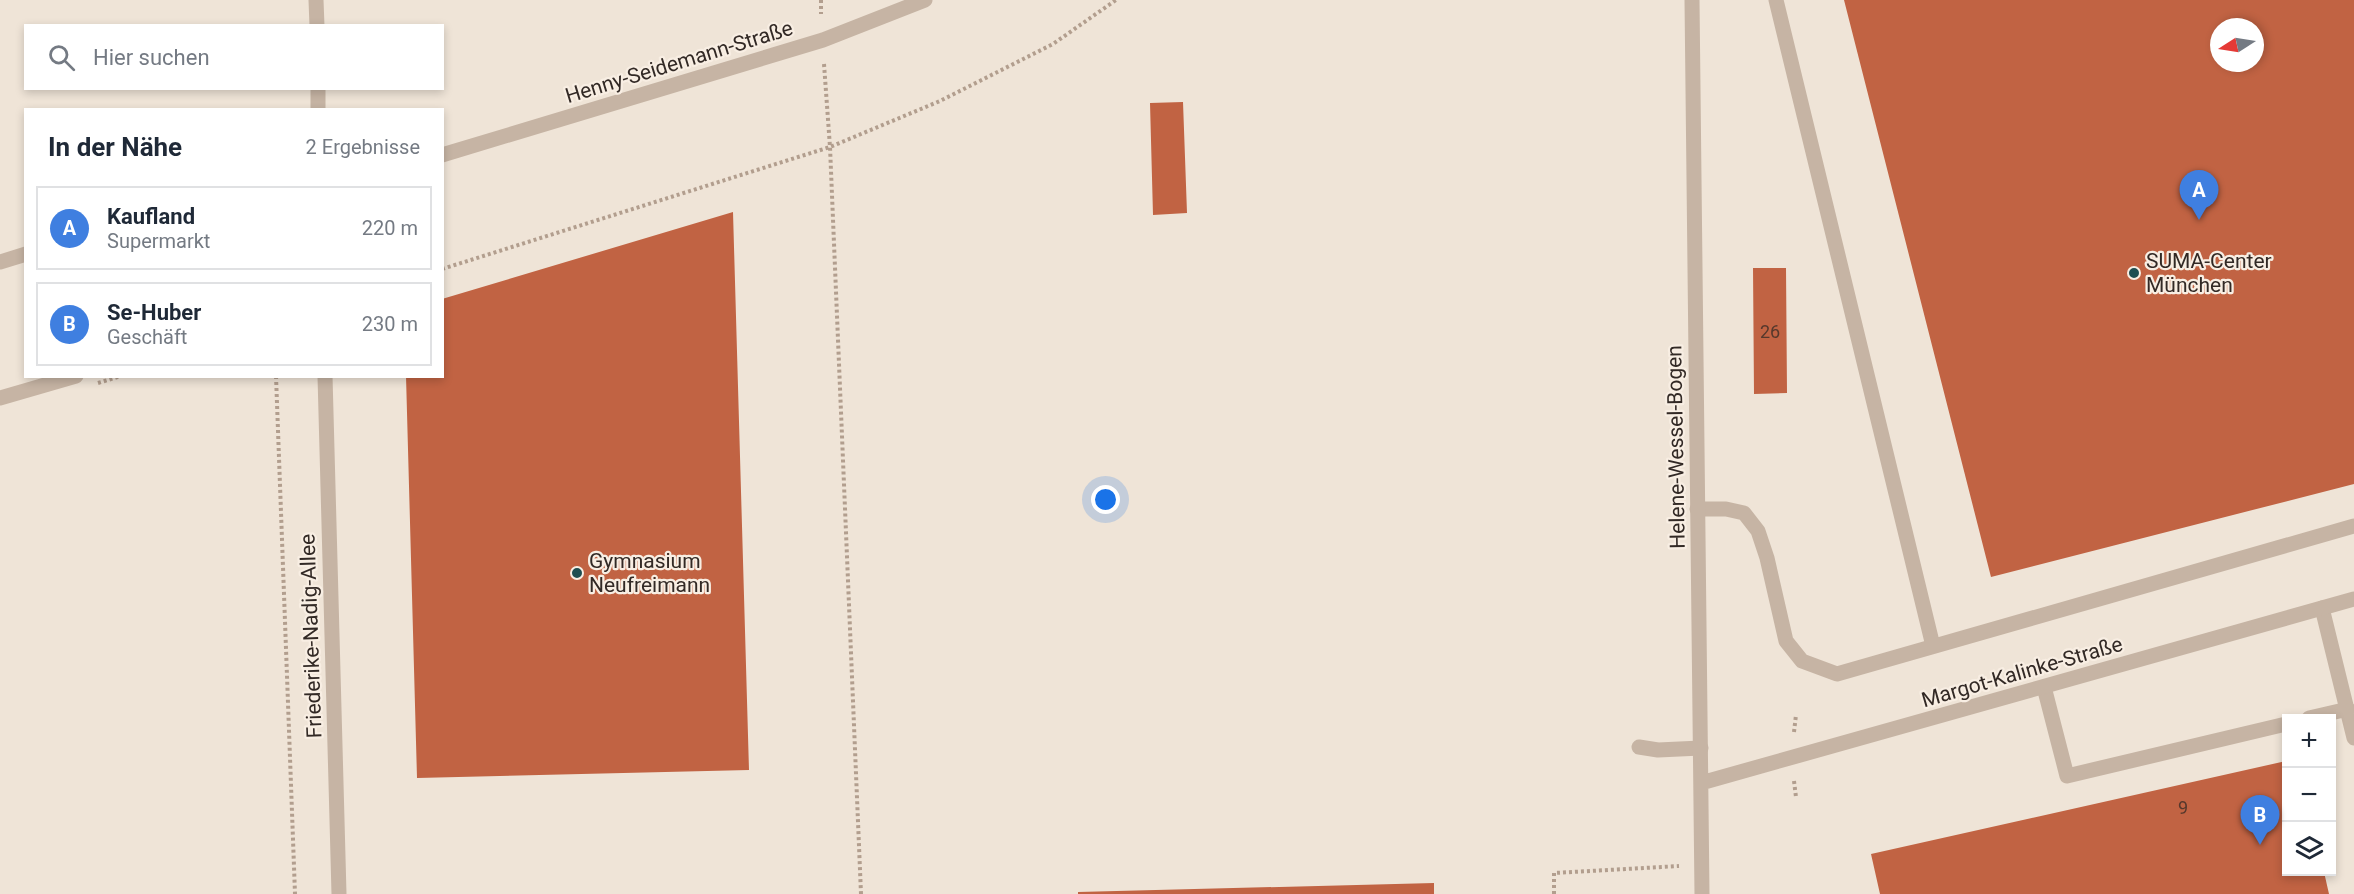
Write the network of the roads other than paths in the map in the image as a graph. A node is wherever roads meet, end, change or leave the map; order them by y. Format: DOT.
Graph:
graph roads {
  1 [pos="316,0"];
  2 [pos="925,0"];
  3 [pos="1692,0"];
  4 [pos="1776,0"];
  5 [pos="317,24"];
  6 [pos="318,90"];
  7 [pos="318,108"];
  8 [pos="444,154"];
  9 [pos="24,255"];
  10 [pos="0,262"];
  11 [pos="69,378"];
  12 [pos="325,378"];
  13 [pos="0,398"];
  14 [pos="1697,509"];
  15 [pos="2354,526"];
  16 [pos="2354,599"];
  17 [pos="2322,608"];
  18 [pos="1933,646"];
  19 [pos="2044,687"];
  20 [pos="2348,710"];
  21 [pos="2328,714"];
  22 [pos="2282,725"];
  23 [pos="2354,738"];
  24 [pos="1640,747"];
  25 [pos="1701,748"];
  26 [pos="1701,783"];
  27 [pos="339,894"];
  28 [pos="1702,894"];
  1 -- 5 [label="street"];
  2 -- 8 [label="street, Henny-Seidemann-Straße"];
  3 -- 14 [label="street, Helene-Wessel-Bogen"];
  4 -- 18 [label="street"];
  6 -- 7 [label="street"];
  9 -- 10 [label="street"];
  11 -- 13 [label="street"];
  12 -- 27 [label="street, Friederike-Nadig-Allee"];
  14 -- 18 [label="street"];
  14 -- 25 [label="street, Helene-Wessel-Bogen"];
  15 -- 18 [label="street"];
  16 -- 17 [label="street, Margot-Kalinke-Straße"];
  17 -- 19 [label="street, Margot-Kalinke-Straße"];
  17 -- 20 [label="street"];
  19 -- 22 [label="street"];
  19 -- 26 [label="street, Margot-Kalinke-Straße"];
  20 -- 21 [label="street"];
  20 -- 23 [label="street"];
  24 -- 25 [label="street"];
  25 -- 26 [label="street, Helene-Wessel-Bogen"];
  26 -- 28 [label="street, Helene-Wessel-Bogen"];
}
